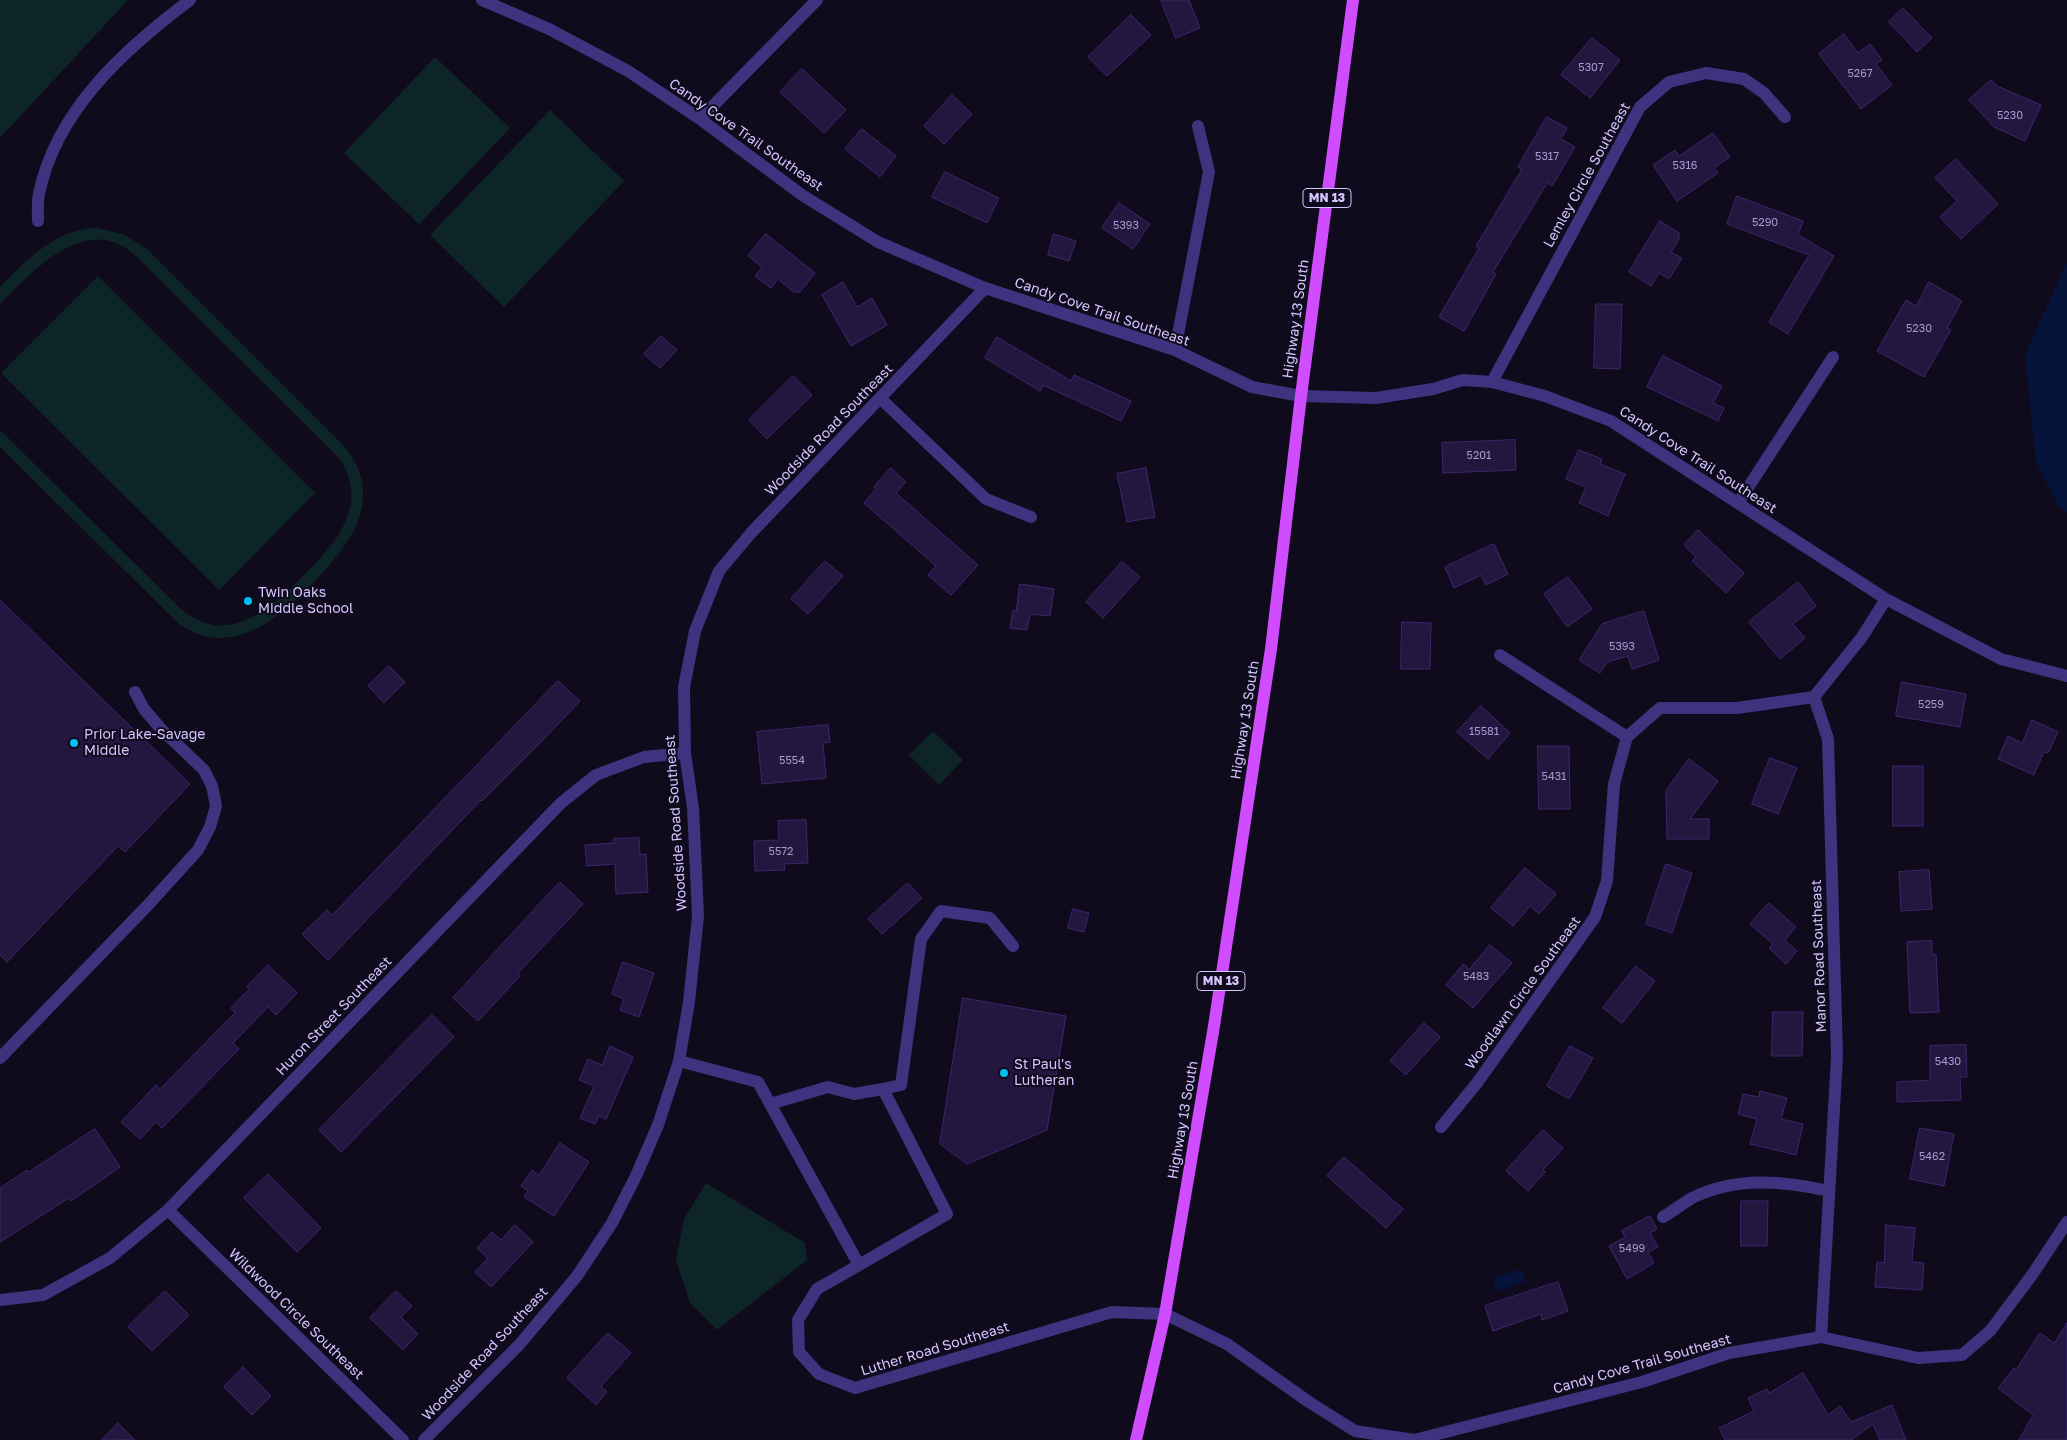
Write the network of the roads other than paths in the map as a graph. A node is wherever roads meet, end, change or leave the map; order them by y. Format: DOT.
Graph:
graph roads {
  1 [pos="190,0"];
  2 [pos="482,0"];
  3 [pos="817,0"];
  4 [pos="1353,0"];
  5 [pos="1785,117"];
  6 [pos="700,119"];
  7 [pos="1198,126"];
  8 [pos="38,221"];
  9 [pos="985,288"];
  10 [pos="1175,350"];
  11 [pos="1833,357"];
  12 [pos="1492,382"];
  13 [pos="1300,396"];
  14 [pos="880,398"];
  15 [pos="1738,503"];
  16 [pos="1030,517"];
  17 [pos="1886,599"];
  18 [pos="1500,655"];
  19 [pos="2067,676"];
  20 [pos="135,692"];
  21 [pos="1814,697"];
  22 [pos="1627,737"];
  23 [pos="685,753"];
  24 [pos="1013,946"];
  25 [pos="0,1058"];
  26 [pos="679,1061"];
  27 [pos="884,1089"];
  28 [pos="770,1104"];
  29 [pos="1441,1127"];
  30 [pos="1829,1192"];
  31 [pos="168,1210"];
  32 [pos="1663,1218"];
  33 [pos="2067,1222"];
  34 [pos="859,1265"];
  35 [pos="0,1300"];
  36 [pos="1165,1314"];
  37 [pos="1821,1337"];
  38 [pos="403,1440"];
  39 [pos="424,1440"];
  40 [pos="1136,1440"];
  1 -- 8 [label="street"];
  2 -- 6 [label="street, Candy Cove Trail Southeast"];
  3 -- 6 [label="street"];
  4 -- 13 [label="main road, Highway 13 South / MN 13"];
  5 -- 12 [label="street, Lemley Circle Southeast"];
  6 -- 9 [label="street, Candy Cove Trail Southeast"];
  7 -- 10 [label="street"];
  9 -- 10 [label="street, Candy Cove Trail Southeast"];
  9 -- 14 [label="street, Woodside Road Southeast"];
  10 -- 13 [label="street, Candy Cove Trail Southeast"];
  11 -- 15 [label="street"];
  12 -- 13 [label="street, Candy Cove Trail Southeast"];
  12 -- 15 [label="street, Candy Cove Trail Southeast"];
  13 -- 36 [label="main road, Highway 13 South / MN 13"];
  14 -- 16 [label="street"];
  14 -- 23 [label="street, Woodside Road Southeast"];
  15 -- 17 [label="street, Candy Cove Trail Southeast"];
  17 -- 19 [label="street, Candy Cove Trail Southeast"];
  17 -- 21 [label="street"];
  18 -- 22 [label="street"];
  20 -- 25 [label="street"];
  21 -- 22 [label="street"];
  21 -- 30 [label="street, Manor Road Southeast"];
  22 -- 29 [label="street, Woodlawn Circle Southeast"];
  23 -- 26 [label="street, Woodside Road Southeast"];
  23 -- 31 [label="street, Huron Street Southeast"];
  24 -- 27 [label="street"];
  26 -- 28 [label="street"];
  26 -- 39 [label="street, Woodside Road Southeast"];
  27 -- 28 [label="street"];
  27 -- 34 [label="street, Luther Road Southeast"];
  28 -- 34 [label="street"];
  30 -- 32 [label="street"];
  30 -- 37 [label="street, Manor Road Southeast"];
  31 -- 35 [label="street, Huron Street Southeast"];
  31 -- 38 [label="street, Wildwood Circle Southeast"];
  33 -- 37 [label="street, Candy Cove Trail Southeast"];
  34 -- 36 [label="street, Luther Road Southeast"];
  36 -- 37 [label="street, Candy Cove Trail Southeast"];
  36 -- 40 [label="main road, Highway 13 South / MN 13"];
}
